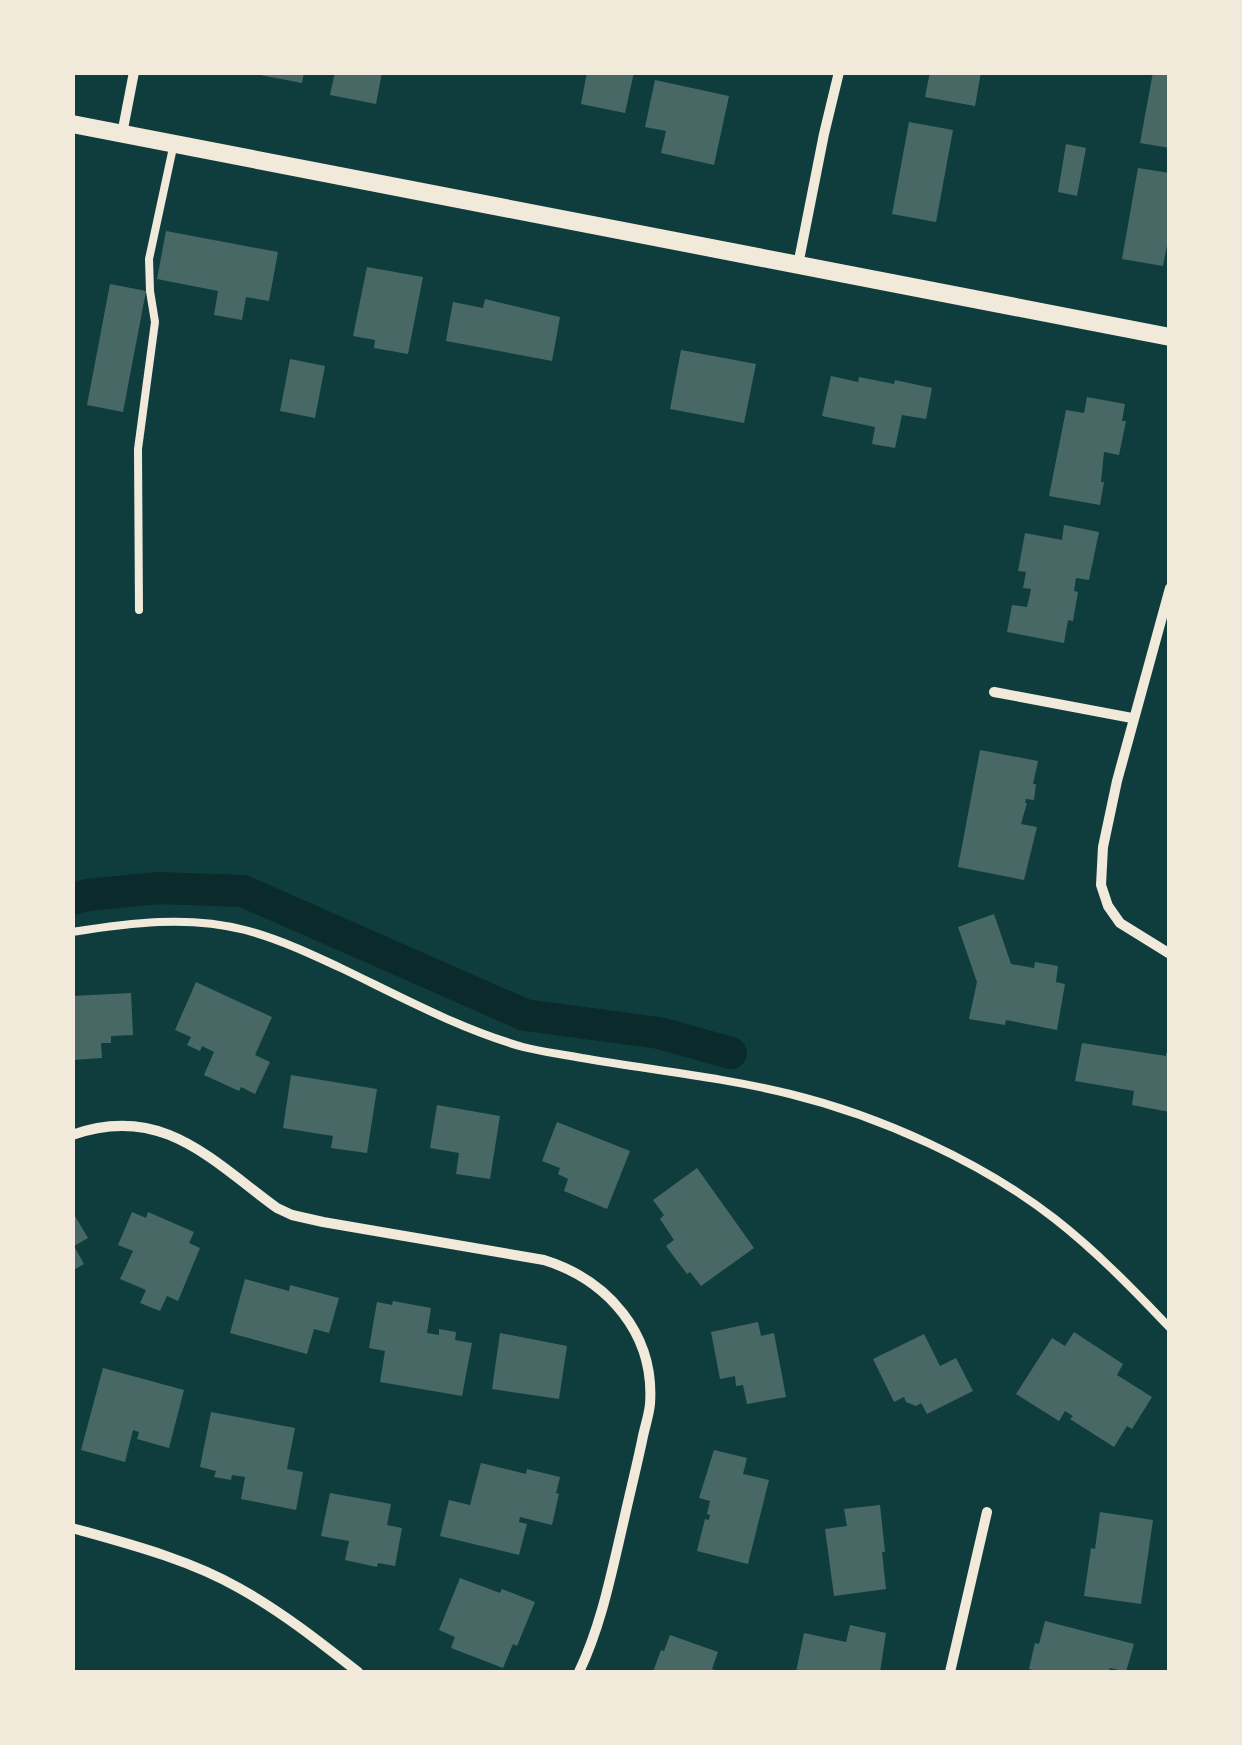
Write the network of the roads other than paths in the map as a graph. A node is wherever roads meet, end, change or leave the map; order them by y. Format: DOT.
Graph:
graph roads {
  1 [pos="134,72"];
  2 [pos="838,72"];
  3 [pos="72,124"];
  4 [pos="122,134"];
  5 [pos="174,144"];
  6 [pos="798,266"];
  7 [pos="1170,337"];
  8 [pos="1170,588"];
  9 [pos="139,610"];
  10 [pos="994,692"];
  11 [pos="1132,718"];
  12 [pos="72,932"];
  13 [pos="1170,954"];
  14 [pos="72,1135"];
  15 [pos="1170,1328"];
  16 [pos="987,1512"];
  17 [pos="72,1528"];
  18 [pos="358,1672"];
  19 [pos="579,1672"];
  20 [pos="950,1672"];
  1 -- 4 [label="street"];
  2 -- 6 [label="street"];
  3 -- 4 [label="street"];
  4 -- 5 [label="street"];
  5 -- 6 [label="street"];
  5 -- 9 [label="lane"];
  6 -- 7 [label="street"];
  8 -- 11 [label="street"];
  10 -- 11 [label="street"];
  11 -- 13 [label="street"];
  12 -- 15 [label="lane"];
  14 -- 19 [label="street"];
  16 -- 20 [label="street"];
  17 -- 18 [label="street"];
}
